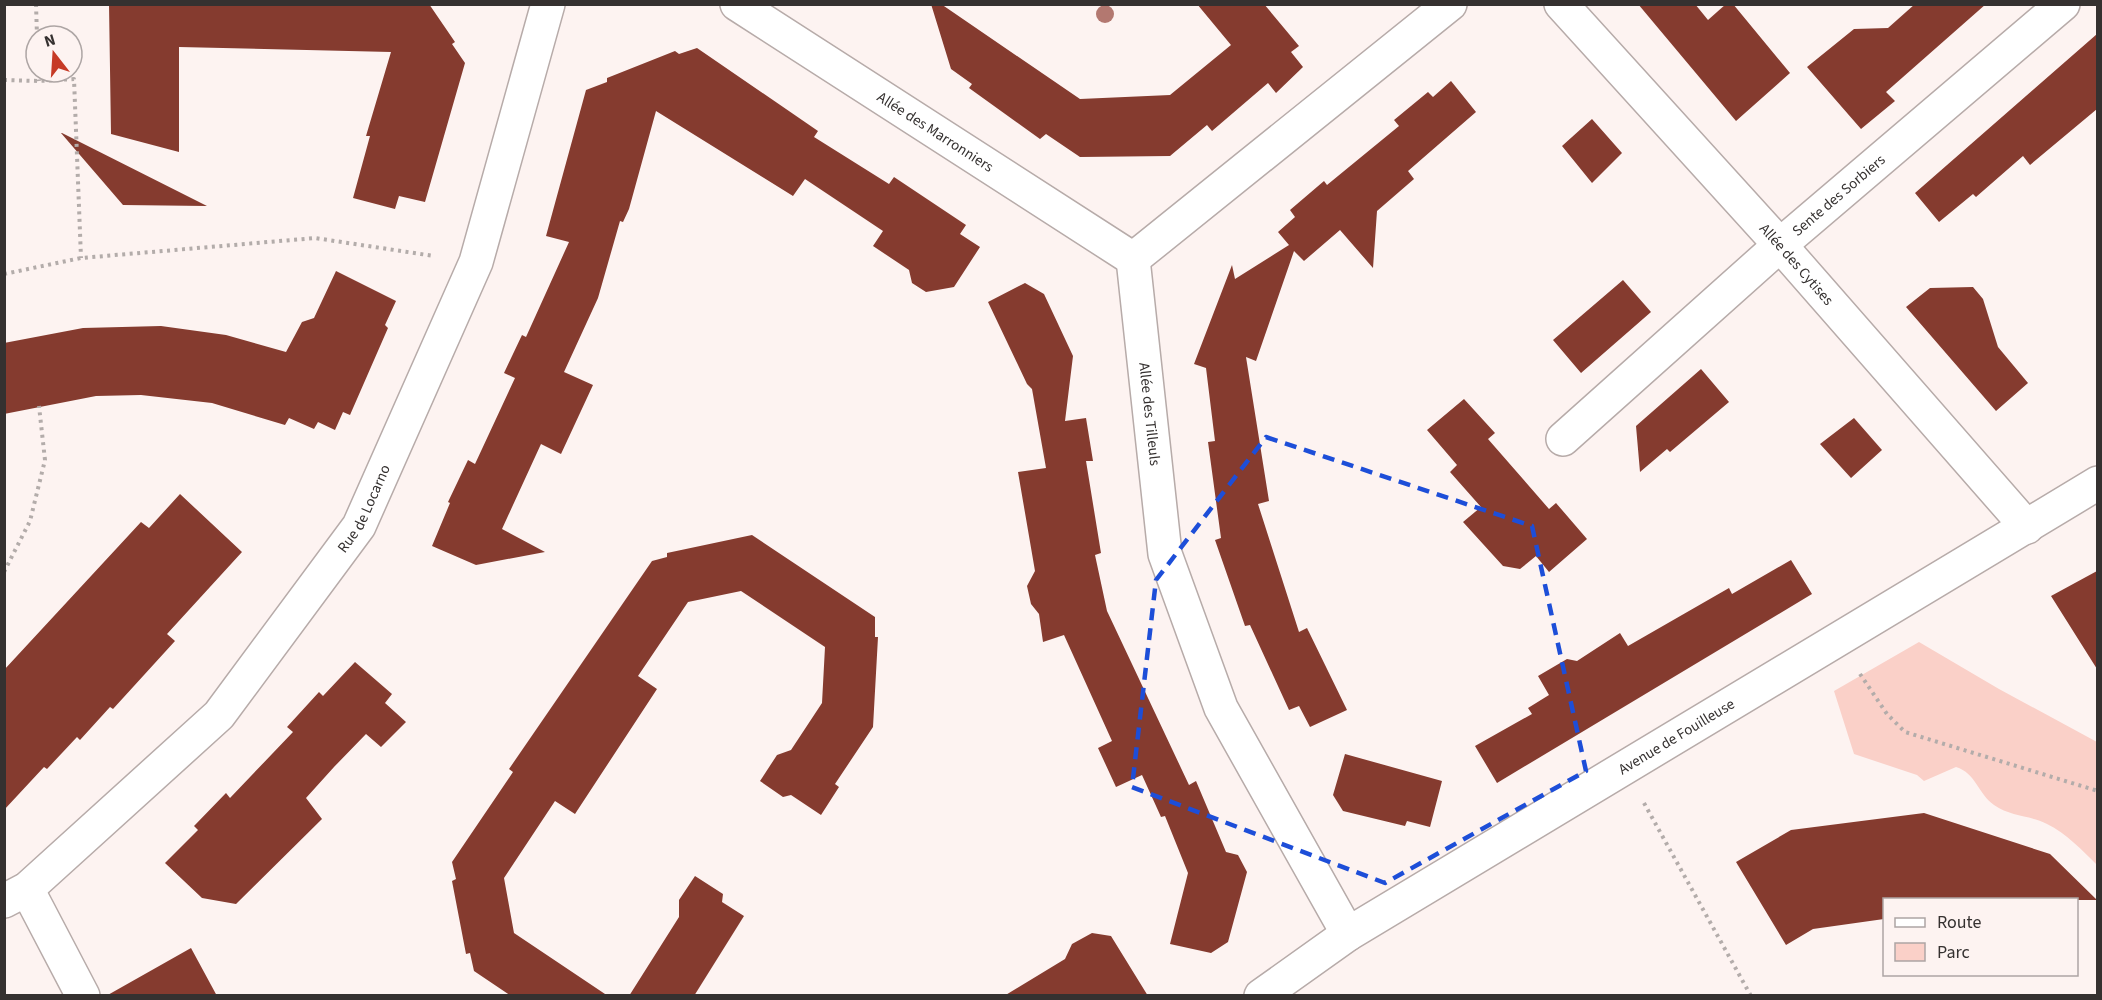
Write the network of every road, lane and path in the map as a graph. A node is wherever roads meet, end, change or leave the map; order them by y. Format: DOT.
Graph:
graph roads {
  1 [pos="36,4"];
  2 [pos="548,4"];
  3 [pos="736,4"];
  4 [pos="1450,4"];
  5 [pos="1561,4"];
  6 [pos="2063,4"];
  7 [pos="37,24"];
  8 [pos="4,80"];
  9 [pos="24,81"];
  10 [pos="74,84"];
  11 [pos="1780,245"];
  12 [pos="81,258"];
  13 [pos="1133,259"];
  14 [pos="476,262"];
  15 [pos="4,274"];
  16 [pos="39,406"];
  17 [pos="1563,439"];
  18 [pos="2097,483"];
  19 [pos="2027,527"];
  20 [pos="4,573"];
  21 [pos="1837,641"];
  22 [pos="1624,768"];
  23 [pos="2097,791"];
  24 [pos="16,895"];
  25 [pos="1348,933"];
  26 [pos="82,996"];
  27 [pos="1261,996"];
  28 [pos="1751,996"];
  1 -- 7 [label="path"];
  2 -- 14 [label="street, Rue de Locarno"];
  3 -- 13 [label="street, Allée des Marronniers"];
  4 -- 13 [label="street"];
  5 -- 11 [label="street, Allée des Cytises"];
  6 -- 11 [label="street, Sente des Sorbiers"];
  8 -- 9 [label="path"];
  10 -- 12 [label="path"];
  11 -- 17 [label="street, Sente des Sorbiers"];
  11 -- 19 [label="street, Allée des Cytises"];
  12 -- 14 [label="path"];
  12 -- 15 [label="path"];
  13 -- 25 [label="street, Allée des Tilleuls"];
  14 -- 24 [label="street, Rue de Locarno"];
  16 -- 20 [label="path"];
  18 -- 19 [label="street, Avenue de Fouilleuse"];
  19 -- 21 [label="street, Avenue de Fouilleuse"];
  21 -- 22 [label="street, Avenue de Fouilleuse"];
  21 -- 23 [label="path"];
  22 -- 25 [label="street, Avenue de Fouilleuse"];
  22 -- 28 [label="path"];
  24 -- 26 [label="street"];
  25 -- 27 [label="street, Avenue de Fouilleuse"];
}
